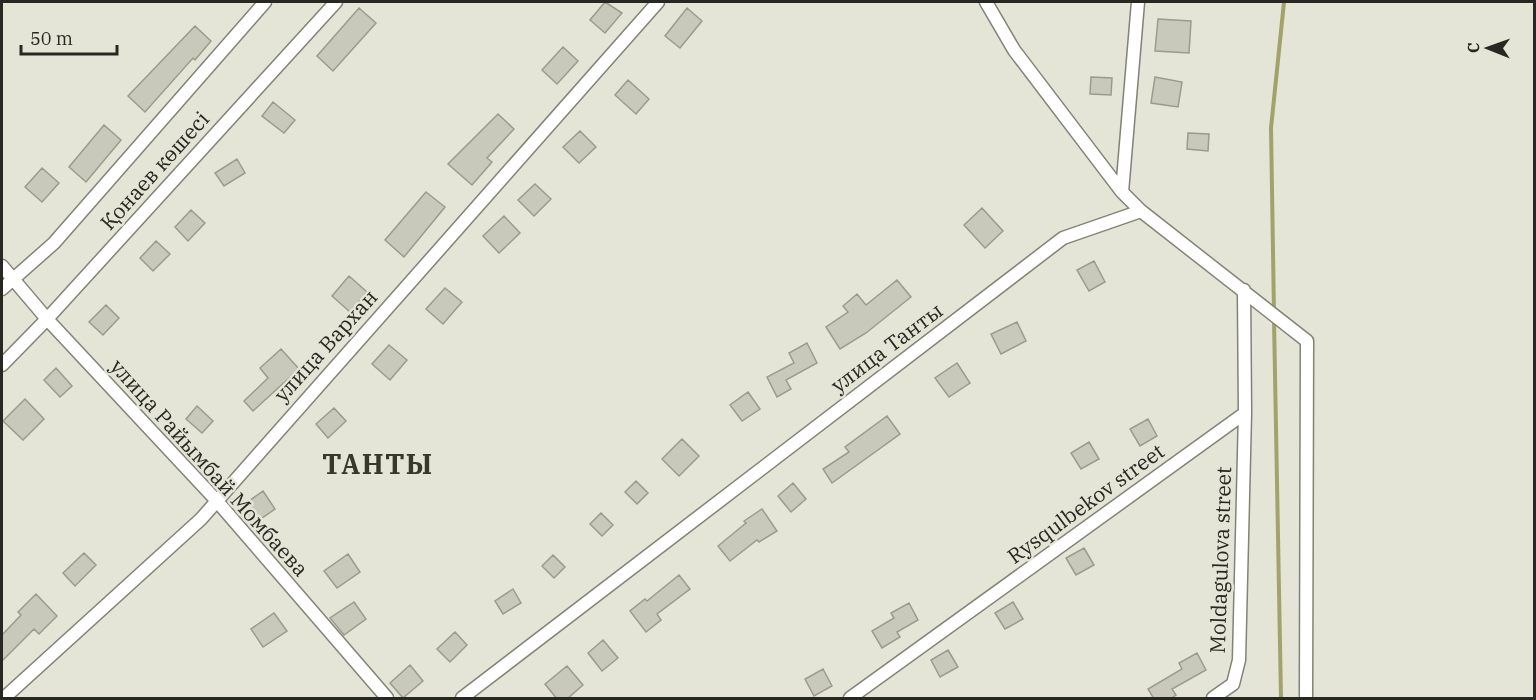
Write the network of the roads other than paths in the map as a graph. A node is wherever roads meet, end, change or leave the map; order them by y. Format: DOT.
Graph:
graph roads {
  1 [pos="266,2"];
  2 [pos="336,2"];
  3 [pos="658,2"];
  4 [pos="986,2"];
  5 [pos="1138,2"];
  6 [pos="1122,192"];
  7 [pos="1141,211"];
  8 [pos="2,266"];
  9 [pos="12,278"];
  10 [pos="2,289"];
  11 [pos="1244,290"];
  12 [pos="47,319"];
  13 [pos="2,365"];
  14 [pos="1245,413"];
  15 [pos="216,500"];
  16 [pos="4,699"];
  17 [pos="387,699"];
  18 [pos="462,699"];
  19 [pos="850,699"];
  20 [pos="1213,699"];
  21 [pos="1306,699"];
  1 -- 9 [label="street, Қонаев көшесі"];
  2 -- 12 [label="street, Қонаев көшесі"];
  3 -- 15 [label="street, улица Вархан"];
  4 -- 6 [label="street"];
  5 -- 6 [label="street"];
  6 -- 7 [label="street"];
  7 -- 11 [label="street"];
  7 -- 18 [label="street, улица Танты"];
  8 -- 9 [label="street, улица Райымбай Момбаева"];
  9 -- 10 [label="street, Қонаев көшесі"];
  9 -- 12 [label="street, улица Райымбай Момбаева"];
  11 -- 14 [label="street"];
  11 -- 21 [label="street"];
  12 -- 13 [label="street, Қонаев көшесі"];
  12 -- 15 [label="street, улица Райымбай Момбаева"];
  14 -- 19 [label="street, Rysqulbekov street"];
  14 -- 20 [label="street, Moldagulova street"];
  15 -- 16 [label="street, улица Вархан"];
  15 -- 17 [label="street, улица Райымбай Момбаева"];
}
